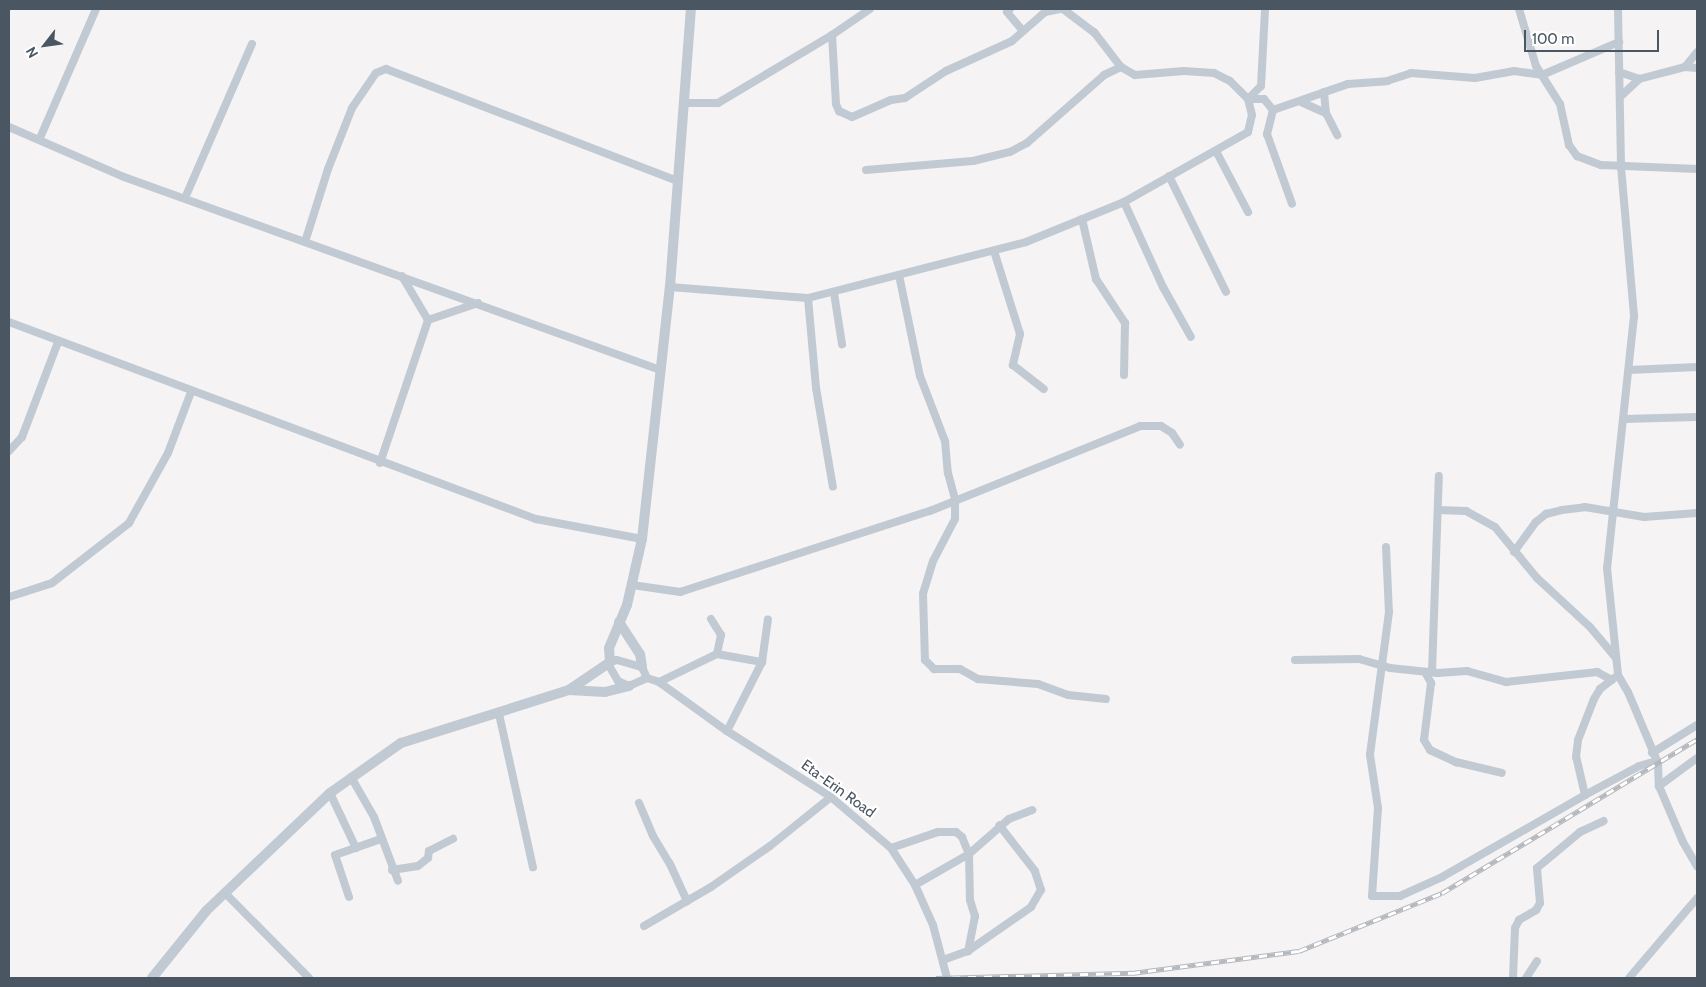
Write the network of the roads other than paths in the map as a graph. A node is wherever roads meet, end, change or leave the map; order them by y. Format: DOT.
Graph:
graph roads {
  1 [pos="96,9"];
  2 [pos="691,9"];
  3 [pos="870,9"];
  4 [pos="1010,9"];
  5 [pos="1062,9"];
  6 [pos="1265,9"];
  7 [pos="1519,9"];
  8 [pos="1618,9"];
  9 [pos="1022,30"];
  10 [pos="832,35"];
  11 [pos="1619,42"];
  12 [pos="252,44"];
  13 [pos="1697,52"];
  14 [pos="1121,67"];
  15 [pos="1685,67"];
  16 [pos="1697,68"];
  17 [pos="1619,72"];
  18 [pos="1542,75"];
  19 [pos="1638,79"];
  20 [pos="1324,92"];
  21 [pos="1621,96"];
  22 [pos="1248,99"];
  23 [pos="1301,102"];
  24 [pos="685,103"];
  25 [pos="1273,110"];
  26 [pos="1326,113"];
  27 [pos="9,127"];
  28 [pos="1338,135"];
  29 [pos="40,138"];
  30 [pos="1216,151"];
  31 [pos="1621,167"];
  32 [pos="1697,169"];
  33 [pos="866,170"];
  34 [pos="1169,176"];
  35 [pos="678,181"];
  36 [pos="185,198"];
  37 [pos="1124,202"];
  38 [pos="1292,204"];
  39 [pos="1248,212"];
  40 [pos="1082,220"];
  41 [pos="305,242"];
  42 [pos="994,251"];
  43 [pos="899,275"];
  44 [pos="402,276"];
  45 [pos="670,287"];
  46 [pos="1226,292"];
  47 [pos="834,293"];
  48 [pos="808,298"];
  49 [pos="479,303"];
  50 [pos="428,320"];
  51 [pos="9,322"];
  52 [pos="1191,337"];
  53 [pos="58,342"];
  54 [pos="842,344"];
  55 [pos="1697,367"];
  56 [pos="660,370"];
  57 [pos="1629,370"];
  58 [pos="1124,375"];
  59 [pos="1044,389"];
  60 [pos="191,392"];
  61 [pos="1697,417"];
  62 [pos="1624,419"];
  63 [pos="1180,445"];
  64 [pos="9,451"];
  65 [pos="380,463"];
  66 [pos="1440,476"];
  67 [pos="833,487"];
  68 [pos="955,500"];
  69 [pos="1438,510"];
  70 [pos="1611,513"];
  71 [pos="1697,513"];
  72 [pos="642,539"];
  73 [pos="1386,547"];
  74 [pos="1514,552"];
  75 [pos="632,585"];
  76 [pos="9,597"];
  77 [pos="768,619"];
  78 [pos="711,620"];
  79 [pos="619,622"];
  80 [pos="717,654"];
  81 [pos="1616,658"];
  82 [pos="1295,660"];
  83 [pos="610,662"];
  84 [pos="762,662"];
  85 [pos="1382,666"];
  86 [pos="642,667"];
  87 [pos="1428,672"];
  88 [pos="648,678"];
  89 [pos="1615,678"];
  90 [pos="659,682"];
  91 [pos="629,686"];
  92 [pos="569,690"];
  93 [pos="1106,698"];
  94 [pos="499,714"];
  95 [pos="1697,724"];
  96 [pos="727,731"];
  97 [pos="1652,753"];
  98 [pos="1697,758"];
  99 [pos="1657,761"];
  100 [pos="1502,773"];
  101 [pos="352,778"];
  102 [pos="1660,786"];
  103 [pos="330,793"];
  104 [pos="1585,796"];
  105 [pos="831,797"];
  106 [pos="639,803"];
  107 [pos="1032,810"];
  108 [pos="1604,820"];
  109 [pos="999,826"];
  110 [pos="381,839"];
  111 [pos="453,839"];
  112 [pos="356,848"];
  113 [pos="891,848"];
  114 [pos="969,854"];
  115 [pos="1697,866"];
  116 [pos="533,867"];
  117 [pos="392,870"];
  118 [pos="398,881"];
  119 [pos="915,884"];
  120 [pos="226,894"];
  121 [pos="348,897"];
  122 [pos="1696,899"];
  123 [pos="688,901"];
  124 [pos="1697,910"];
  125 [pos="644,926"];
  126 [pos="968,951"];
  127 [pos="942,960"];
  128 [pos="1537,961"];
  129 [pos="152,978"];
  130 [pos="310,978"];
  131 [pos="947,978"];
  132 [pos="1513,978"];
  133 [pos="1526,978"];
  134 [pos="1629,978"];
  1 -- 29 [label="street"];
  2 -- 24 [label="street"];
  3 -- 10 [label="street"];
  4 -- 9 [label="street"];
  5 -- 9 [label="street"];
  5 -- 14 [label="street"];
  6 -- 22 [label="street"];
  7 -- 18 [label="street"];
  8 -- 11 [label="street"];
  9 -- 10 [label="street"];
  10 -- 24 [label="street"];
  11 -- 17 [label="street"];
  11 -- 18 [label="street"];
  12 -- 36 [label="street"];
  13 -- 15 [label="street"];
  14 -- 22 [label="street"];
  14 -- 33 [label="street"];
  15 -- 16 [label="street"];
  15 -- 19 [label="street"];
  17 -- 19 [label="street"];
  17 -- 21 [label="street"];
  18 -- 20 [label="street"];
  18 -- 31 [label="street"];
  19 -- 21 [label="street"];
  20 -- 23 [label="street"];
  20 -- 26 [label="street"];
  21 -- 31 [label="street"];
  22 -- 25 [label="street"];
  22 -- 30 [label="street"];
  23 -- 25 [label="street"];
  23 -- 26 [label="street"];
  24 -- 35 [label="street"];
  25 -- 38 [label="street"];
  26 -- 28 [label="street"];
  27 -- 29 [label="street"];
  29 -- 36 [label="street"];
  30 -- 34 [label="street"];
  30 -- 39 [label="street"];
  31 -- 32 [label="street"];
  31 -- 57 [label="street"];
  34 -- 37 [label="street"];
  34 -- 46 [label="street"];
  35 -- 41 [label="street"];
  35 -- 45 [label="street"];
  36 -- 41 [label="street"];
  37 -- 40 [label="street"];
  37 -- 52 [label="street"];
  40 -- 42 [label="street"];
  40 -- 58 [label="street"];
  41 -- 44 [label="street"];
  42 -- 43 [label="street"];
  42 -- 59 [label="street"];
  43 -- 47 [label="street"];
  43 -- 68 [label="street"];
  44 -- 49 [label="street"];
  44 -- 50 [label="street"];
  45 -- 48 [label="street"];
  45 -- 56 [label="street"];
  47 -- 48 [label="street"];
  47 -- 54 [label="street"];
  48 -- 67 [label="street"];
  49 -- 50 [label="street"];
  49 -- 56 [label="street"];
  50 -- 65 [label="street"];
  51 -- 53 [label="street"];
  53 -- 60 [label="street"];
  53 -- 64 [label="street"];
  55 -- 57 [label="street"];
  56 -- 72 [label="street"];
  57 -- 62 [label="street"];
  60 -- 65 [label="street"];
  60 -- 76 [label="street"];
  61 -- 62 [label="street"];
  62 -- 70 [label="street"];
  63 -- 68 [label="street"];
  65 -- 72 [label="street"];
  66 -- 69 [label="street"];
  68 -- 75 [label="street"];
  68 -- 93 [label="street"];
  69 -- 74 [label="street"];
  69 -- 87 [label="street"];
  70 -- 71 [label="street"];
  70 -- 74 [label="street"];
  70 -- 81 [label="street"];
  72 -- 75 [label="street"];
  73 -- 85 [label="street"];
  74 -- 81 [label="street"];
  75 -- 79 [label="street"];
  77 -- 84 [label="street"];
  78 -- 80 [label="street"];
  79 -- 83 [label="street"];
  79 -- 86 [label="street"];
  80 -- 84 [label="street"];
  80 -- 90 [label="street"];
  81 -- 89 [label="street"];
  82 -- 85 [label="street"];
  83 -- 86 [label="street"];
  83 -- 91 [label="street"];
  83 -- 92 [label="street"];
  84 -- 96 [label="street"];
  85 -- 87 [label="street"];
  85 -- 104 [label="street"];
  86 -- 88 [label="street"];
  87 -- 89 [label="street"];
  87 -- 100 [label="street"];
  88 -- 90 [label="street, Eta-Erin Road"];
  88 -- 91 [label="street"];
  89 -- 97 [label="street"];
  89 -- 104 [label="street"];
  90 -- 96 [label="street, Eta-Erin Road"];
  91 -- 92 [label="street"];
  92 -- 94 [label="street"];
  94 -- 101 [label="street"];
  94 -- 116 [label="street"];
  95 -- 97 [label="street"];
  96 -- 105 [label="street, Eta-Erin Road"];
  97 -- 99 [label="street"];
  98 -- 102 [label="street"];
  99 -- 102 [label="street"];
  99 -- 104 [label="street"];
  101 -- 103 [label="street"];
  101 -- 110 [label="street"];
  102 -- 115 [label="street"];
  103 -- 112 [label="street"];
  103 -- 120 [label="street"];
  105 -- 113 [label="street, Eta-Erin Road"];
  105 -- 123 [label="street"];
  106 -- 123 [label="street"];
  107 -- 109 [label="street"];
  108 -- 132 [label="street"];
  109 -- 114 [label="street"];
  109 -- 126 [label="street"];
  110 -- 112 [label="street"];
  110 -- 117 [label="street"];
  111 -- 117 [label="street"];
  112 -- 121 [label="street"];
  113 -- 114 [label="street"];
  113 -- 119 [label="street, Eta-Erin Road"];
  114 -- 119 [label="street"];
  114 -- 126 [label="street"];
  117 -- 118 [label="street"];
  119 -- 127 [label="street, Eta-Erin Road"];
  120 -- 129 [label="street"];
  120 -- 130 [label="street"];
  122 -- 124 [label="street"];
  122 -- 134 [label="street"];
  123 -- 125 [label="street"];
  126 -- 127 [label="street"];
  127 -- 131 [label="street, Eta-Erin Road"];
  128 -- 133 [label="street"];
}
